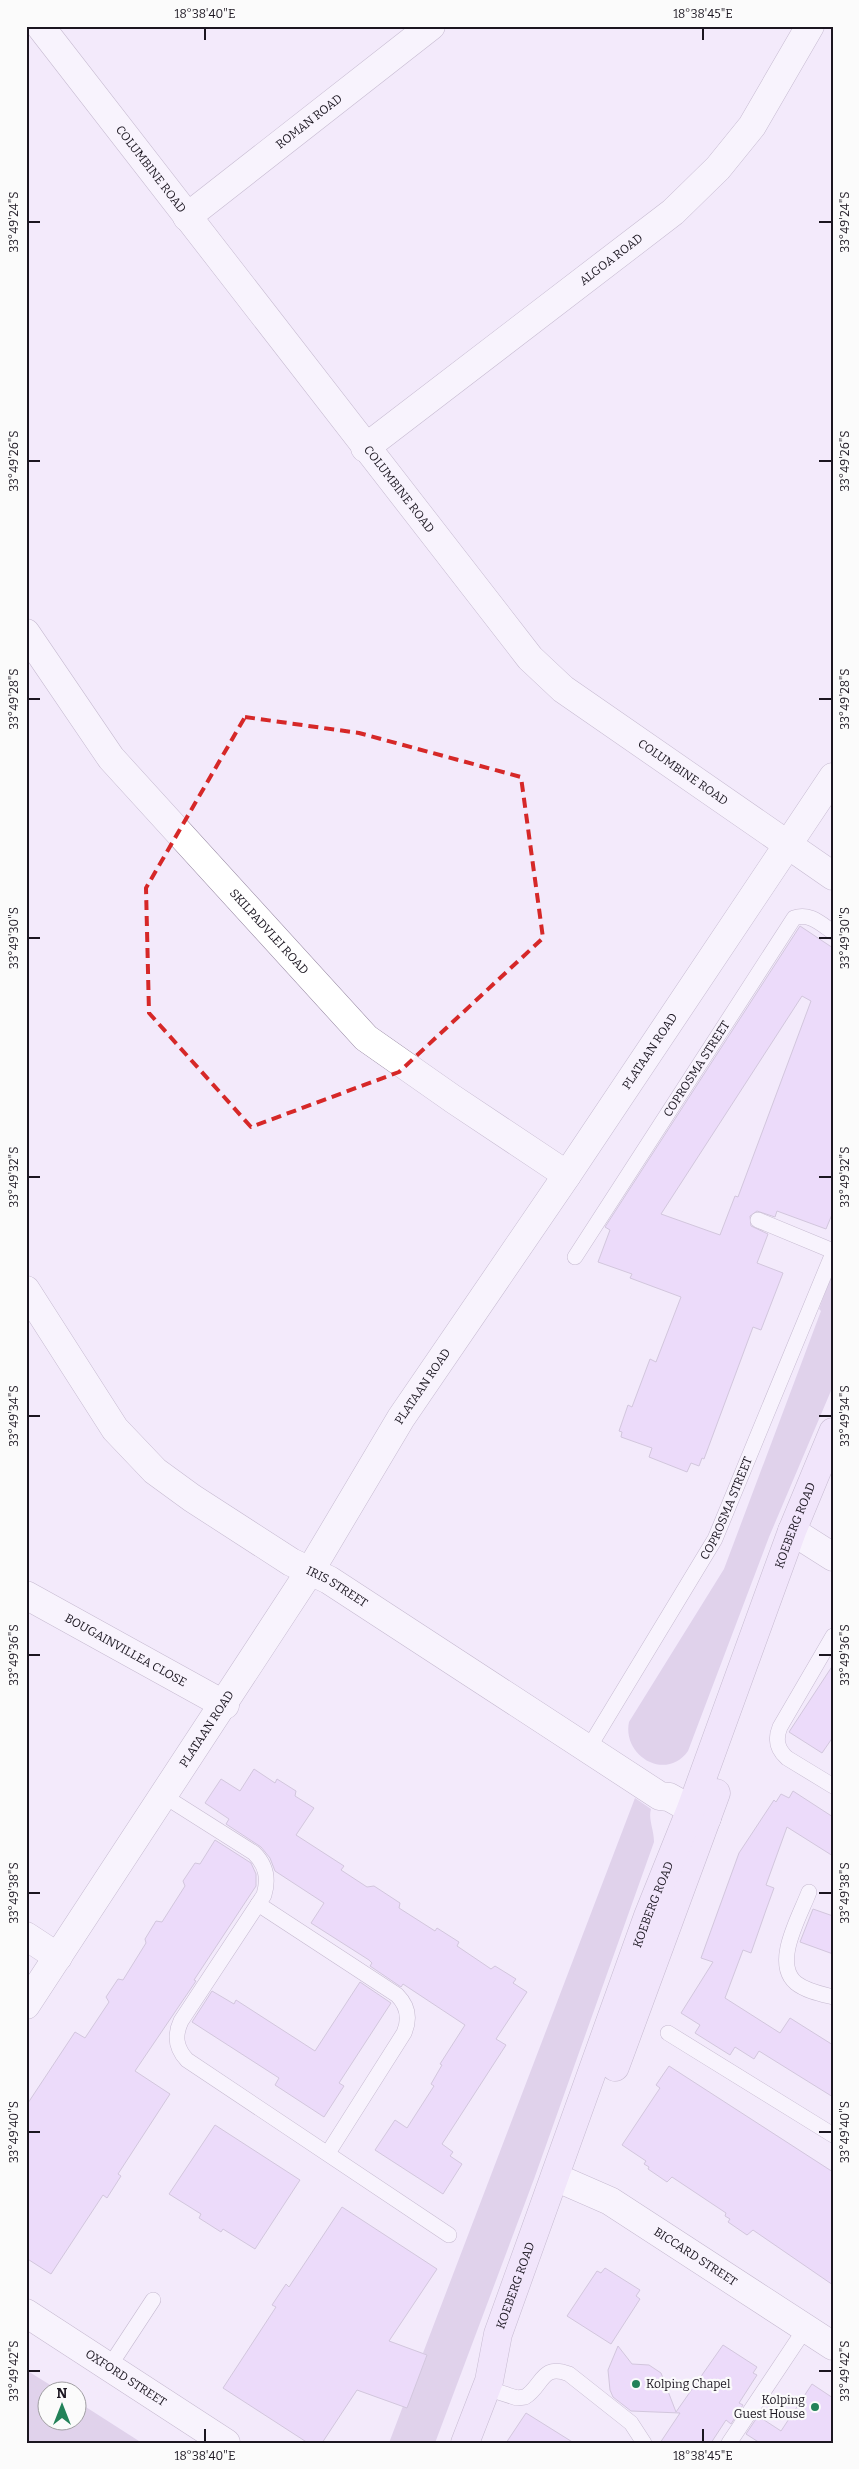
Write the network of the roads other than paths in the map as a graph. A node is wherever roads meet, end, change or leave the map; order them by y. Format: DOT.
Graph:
graph roads {
  1 [pos="40,26"];
  2 [pos="431,26"];
  3 [pos="810,26"];
  4 [pos="187,216"];
  5 [pos="365,448"];
  6 [pos="26,633"];
  7 [pos="833,777"];
  8 [pos="787,845"];
  9 [pos="833,876"];
  10 [pos="833,932"];
  11 [pos="567,1175"];
  12 [pos="758,1220"];
  13 [pos="833,1252"];
  14 [pos="575,1257"];
  15 [pos="26,1290"];
  16 [pos="833,1432"];
  17 [pos="833,1476"];
  18 [pos="800,1535"];
  19 [pos="833,1557"];
  20 [pos="310,1571"];
  21 [pos="26,1595"];
  22 [pos="833,1636"];
  23 [pos="225,1705"];
  24 [pos="588,1749"];
  25 [pos="833,1786"];
  26 [pos="164,1796"];
  27 [pos="699,1814"];
  28 [pos="809,1892"];
  29 [pos="258,1904"];
  30 [pos="26,1936"];
  31 [pos="58,1957"];
  32 [pos="833,1997"];
  33 [pos="26,2004"];
  34 [pos="668,2033"];
  35 [pos="833,2135"];
  36 [pos="328,2153"];
  37 [pos="563,2181"];
  38 [pos="449,2235"];
  39 [pos="153,2300"];
  40 [pos="26,2313"];
  41 [pos="805,2329"];
  42 [pos="833,2346"];
  43 [pos="110,2367"];
  44 [pos="487,2385"];
  45 [pos="226,2443"];
  46 [pos="465,2443"];
  47 [pos="644,2443"];
  48 [pos="729,2443"];
  1 -- 4 [label="street, COLUMBINE ROAD"];
  2 -- 4 [label="street, ROMAN ROAD"];
  3 -- 5 [label="street, ALGOA ROAD"];
  4 -- 5 [label="street, COLUMBINE ROAD"];
  5 -- 8 [label="street, COLUMBINE ROAD"];
  6 -- 11 [label="street, SKILPADVLEI ROAD"];
  7 -- 8 [label="street, PLATAAN ROAD"];
  8 -- 9 [label="street, COLUMBINE ROAD"];
  8 -- 11 [label="street, PLATAAN ROAD"];
  10 -- 14 [label="lane, COPROSMA STREET"];
  11 -- 20 [label="street, PLATAAN ROAD"];
  12 -- 13 [label="lane"];
  13 -- 24 [label="lane, COPROSMA STREET"];
  15 -- 20 [label="street, IRIS STREET"];
  16 -- 18 [label="main road, KOEBERG ROAD"];
  17 -- 18 [label="main road, KOEBERG ROAD"];
  18 -- 19 [label="street"];
  18 -- 27 [label="main road, KOEBERG ROAD"];
  20 -- 23 [label="street, PLATAAN ROAD"];
  20 -- 24 [label="street, IRIS STREET"];
  21 -- 23 [label="street, BOUGAINVILLEA CLOSE"];
  22 -- 25 [label="lane"];
  23 -- 26 [label="street, PLATAAN ROAD"];
  24 -- 27 [label="street, IRIS STREET"];
  26 -- 29 [label="lane"];
  26 -- 31 [label="street, PLATAAN ROAD"];
  27 -- 37 [label="main road, KOEBERG ROAD"];
  28 -- 32 [label="lane"];
  29 -- 36 [label="lane"];
  29 -- 36 [label="lane"];
  30 -- 31 [label="street"];
  31 -- 33 [label="street, PLATAAN ROAD"];
  34 -- 35 [label="lane"];
  36 -- 38 [label="lane"];
  37 -- 41 [label="street, BICCARD STREET"];
  37 -- 44 [label="main road, KOEBERG ROAD"];
  39 -- 43 [label="lane"];
  40 -- 43 [label="street, OXFORD STREET"];
  41 -- 42 [label="street, BICCARD STREET"];
  41 -- 48 [label="lane"];
  43 -- 45 [label="street, OXFORD STREET"];
  44 -- 46 [label="main road, KOEBERG ROAD"];
  44 -- 47 [label="lane"];
}
